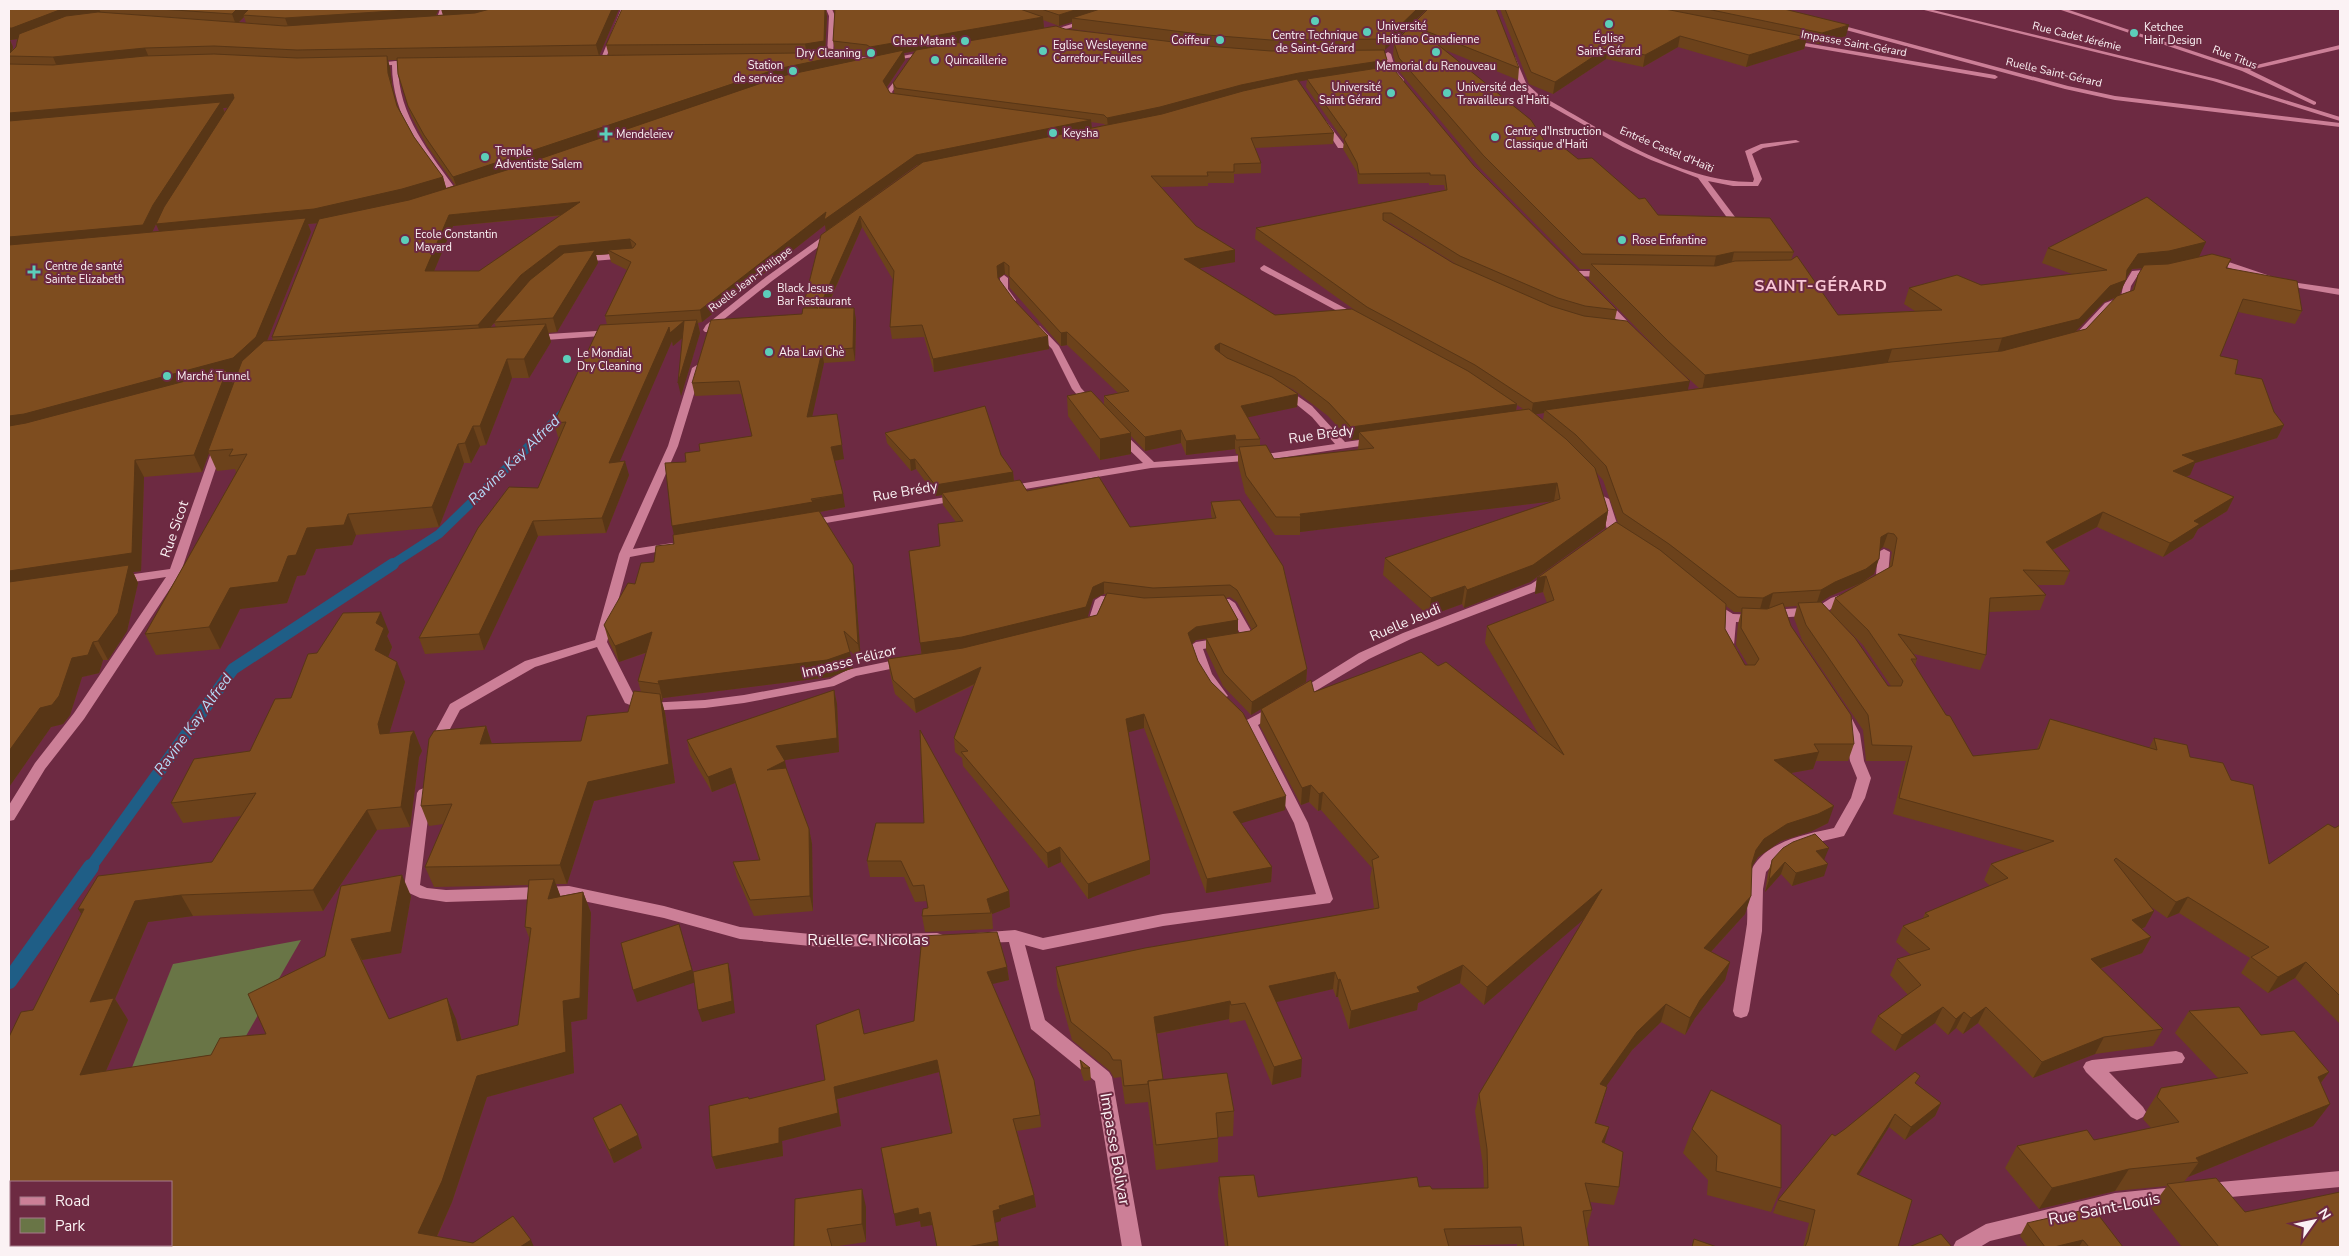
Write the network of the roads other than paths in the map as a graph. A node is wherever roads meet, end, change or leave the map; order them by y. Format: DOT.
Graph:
graph roads {
  1 [pos="443,9"];
  2 [pos="624,9"];
  3 [pos="829,9"];
  4 [pos="1923,9"];
  5 [pos="2084,9"];
  6 [pos="2064,10"];
  7 [pos="1095,18"];
  8 [pos="445,22"];
  9 [pos="427,23"];
  10 [pos="437,23"];
  11 [pos="1823,23"];
  12 [pos="1049,27"];
  13 [pos="1058,30"];
  14 [pos="1042,34"];
  15 [pos="1075,34"];
  16 [pos="1780,40"];
  17 [pos="2340,47"];
  18 [pos="1508,48"];
  19 [pos="933,52"];
  20 [pos="1378,54"];
  21 [pos="830,55"];
  22 [pos="914,55"];
  23 [pos="821,56"];
  24 [pos="592,60"];
  25 [pos="602,60"];
  26 [pos="611,60"];
  27 [pos="878,61"];
  28 [pos="395,63"];
  29 [pos="424,63"];
  30 [pos="367,64"];
  31 [pos="851,66"];
  32 [pos="2244,70"];
  33 [pos="1405,86"];
  34 [pos="2067,88"];
  35 [pos="913,102"];
  36 [pos="1320,116"];
  37 [pos="2340,117"];
  38 [pos="2340,125"];
  39 [pos="1796,142"];
  40 [pos="1341,146"];
  41 [pos="1701,177"];
  42 [pos="463,189"];
  43 [pos="454,192"];
  44 [pos="445,195"];
  45 [pos="1734,221"];
  46 [pos="841,227"];
  47 [pos="633,256"];
  48 [pos="572,260"];
  49 [pos="2206,261"];
  50 [pos="1264,268"];
  51 [pos="2163,271"];
  52 [pos="1577,274"];
  53 [pos="1613,274"];
  54 [pos="1004,278"];
  55 [pos="2340,292"];
  56 [pos="1597,294"];
  57 [pos="1019,309"];
  58 [pos="1032,322"];
  59 [pos="1366,323"];
  60 [pos="1610,326"];
  61 [pos="1629,328"];
  62 [pos="617,332"];
  63 [pos="526,338"];
  64 [pos="1641,340"];
  65 [pos="2059,343"];
  66 [pos="704,344"];
  67 [pos="699,361"];
  68 [pos="1273,384"];
  69 [pos="1095,409"];
  70 [pos="1113,428"];
  71 [pos="221,437"];
  72 [pos="1384,440"];
  73 [pos="1342,446"];
  74 [pos="1151,465"];
  75 [pos="1598,483"];
  76 [pos="995,492"];
  77 [pos="966,496"];
  78 [pos="800,524"];
  79 [pos="1613,530"];
  80 [pos="1627,539"];
  81 [pos="684,544"];
  82 [pos="1590,547"];
  83 [pos="1884,552"];
  84 [pos="625,554"];
  85 [pos="1558,570"];
  86 [pos="175,572"];
  87 [pos="107,582"];
  88 [pos="1700,595"];
  89 [pos="1130,602"];
  90 [pos="1210,602"];
  91 [pos="1820,611"];
  92 [pos="1730,618"];
  93 [pos="1830,622"];
  94 [pos="1077,627"];
  95 [pos="601,642"];
  96 [pos="918,661"];
  97 [pos="1737,661"];
  98 [pos="1230,705"];
  99 [pos="1838,707"];
  100 [pos="433,749"];
  101 [pos="425,785"];
  102 [pos="9,816"];
  103 [pos="1325,899"];
  104 [pos="1015,936"];
  105 [pos="1741,1010"];
  106 [pos="2176,1058"];
  107 [pos="2137,1112"];
  108 [pos="2340,1179"];
  109 [pos="1132,1247"];
  110 [pos="1963,1247"];
  1 -- 10 [label="street"];
  2 -- 25 [label="street"];
  3 -- 21 [label="street"];
  4 -- 37 [label="street, Rue Cadet Jérémie"];
  5 -- 6 [label="street"];
  6 -- 32 [label="street, Rue Titus"];
  7 -- 13 [label="street"];
  8 -- 10 [label="street"];
  9 -- 10 [label="street"];
  11 -- 34 [label="street, Ruelle Saint-Gérard"];
  12 -- 13 [label="street"];
  13 -- 14 [label="street"];
  13 -- 15 [label="street"];
  16 -- 34 [label="street, Impasse Saint-Gérard"];
  17 -- 32 [label="street"];
  18 -- 41 [label="street, Entrée Castel d'Haïti"];
  19 -- 22 [label="street"];
  20 -- 33 [label="street"];
  21 -- 23 [label="street"];
  21 -- 27 [label="street"];
  22 -- 27 [label="street"];
  22 -- 35 [label="street"];
  24 -- 25 [label="street"];
  25 -- 26 [label="street"];
  27 -- 31 [label="street"];
  28 -- 29 [label="street"];
  28 -- 30 [label="street"];
  28 -- 43 [label="street"];
  32 -- 37 [label="street, Rue Titus"];
  34 -- 38 [label="street, Ruelle Saint-Gérard"];
  36 -- 40 [label="street"];
  39 -- 41 [label="street, Entrée Castel d'Haïti"];
  41 -- 45 [label="street"];
  42 -- 43 [label="street"];
  43 -- 44 [label="street"];
  46 -- 66 [label="street, Ruelle Jean-Philippe"];
  47 -- 48 [label="street"];
  49 -- 55 [label="street"];
  50 -- 59 [label="street"];
  51 -- 65 [label="street"];
  52 -- 53 [label="street"];
  54 -- 57 [label="street"];
  56 -- 61 [label="street"];
  58 -- 69 [label="street"];
  60 -- 61 [label="street"];
  61 -- 64 [label="street"];
  62 -- 63 [label="street"];
  67 -- 84 [label="street"];
  68 -- 73 [label="street"];
  70 -- 74 [label="street"];
  71 -- 86 [label="street, Rue Sicot"];
  72 -- 73 [label="street, Rue Brédy"];
  73 -- 74 [label="street, Rue Brédy"];
  74 -- 76 [label="street, Rue Brédy"];
  75 -- 79 [label="street"];
  77 -- 78 [label="street, Rue Brédy"];
  79 -- 80 [label="street"];
  79 -- 82 [label="street"];
  81 -- 84 [label="street"];
  83 -- 91 [label="street"];
  84 -- 95 [label="street"];
  85 -- 103 [label="street, Ruelle Jeudi"];
  86 -- 87 [label="street"];
  86 -- 102 [label="street, Rue Sicot"];
  88 -- 92 [label="street"];
  89 -- 94 [label="street"];
  90 -- 98 [label="street"];
  91 -- 92 [label="street"];
  91 -- 93 [label="street"];
  92 -- 97 [label="street"];
  95 -- 96 [label="street, Impasse Félizor"];
  95 -- 100 [label="street"];
  99 -- 105 [label="street"];
  101 -- 104 [label="street, Ruelle C. Nicolas"];
  103 -- 104 [label="street, Ruelle C. Nicolas"];
  104 -- 109 [label="street, Impasse Bolivar"];
  106 -- 107 [label="street"];
  108 -- 110 [label="street, Rue Saint-Louis"];
}
